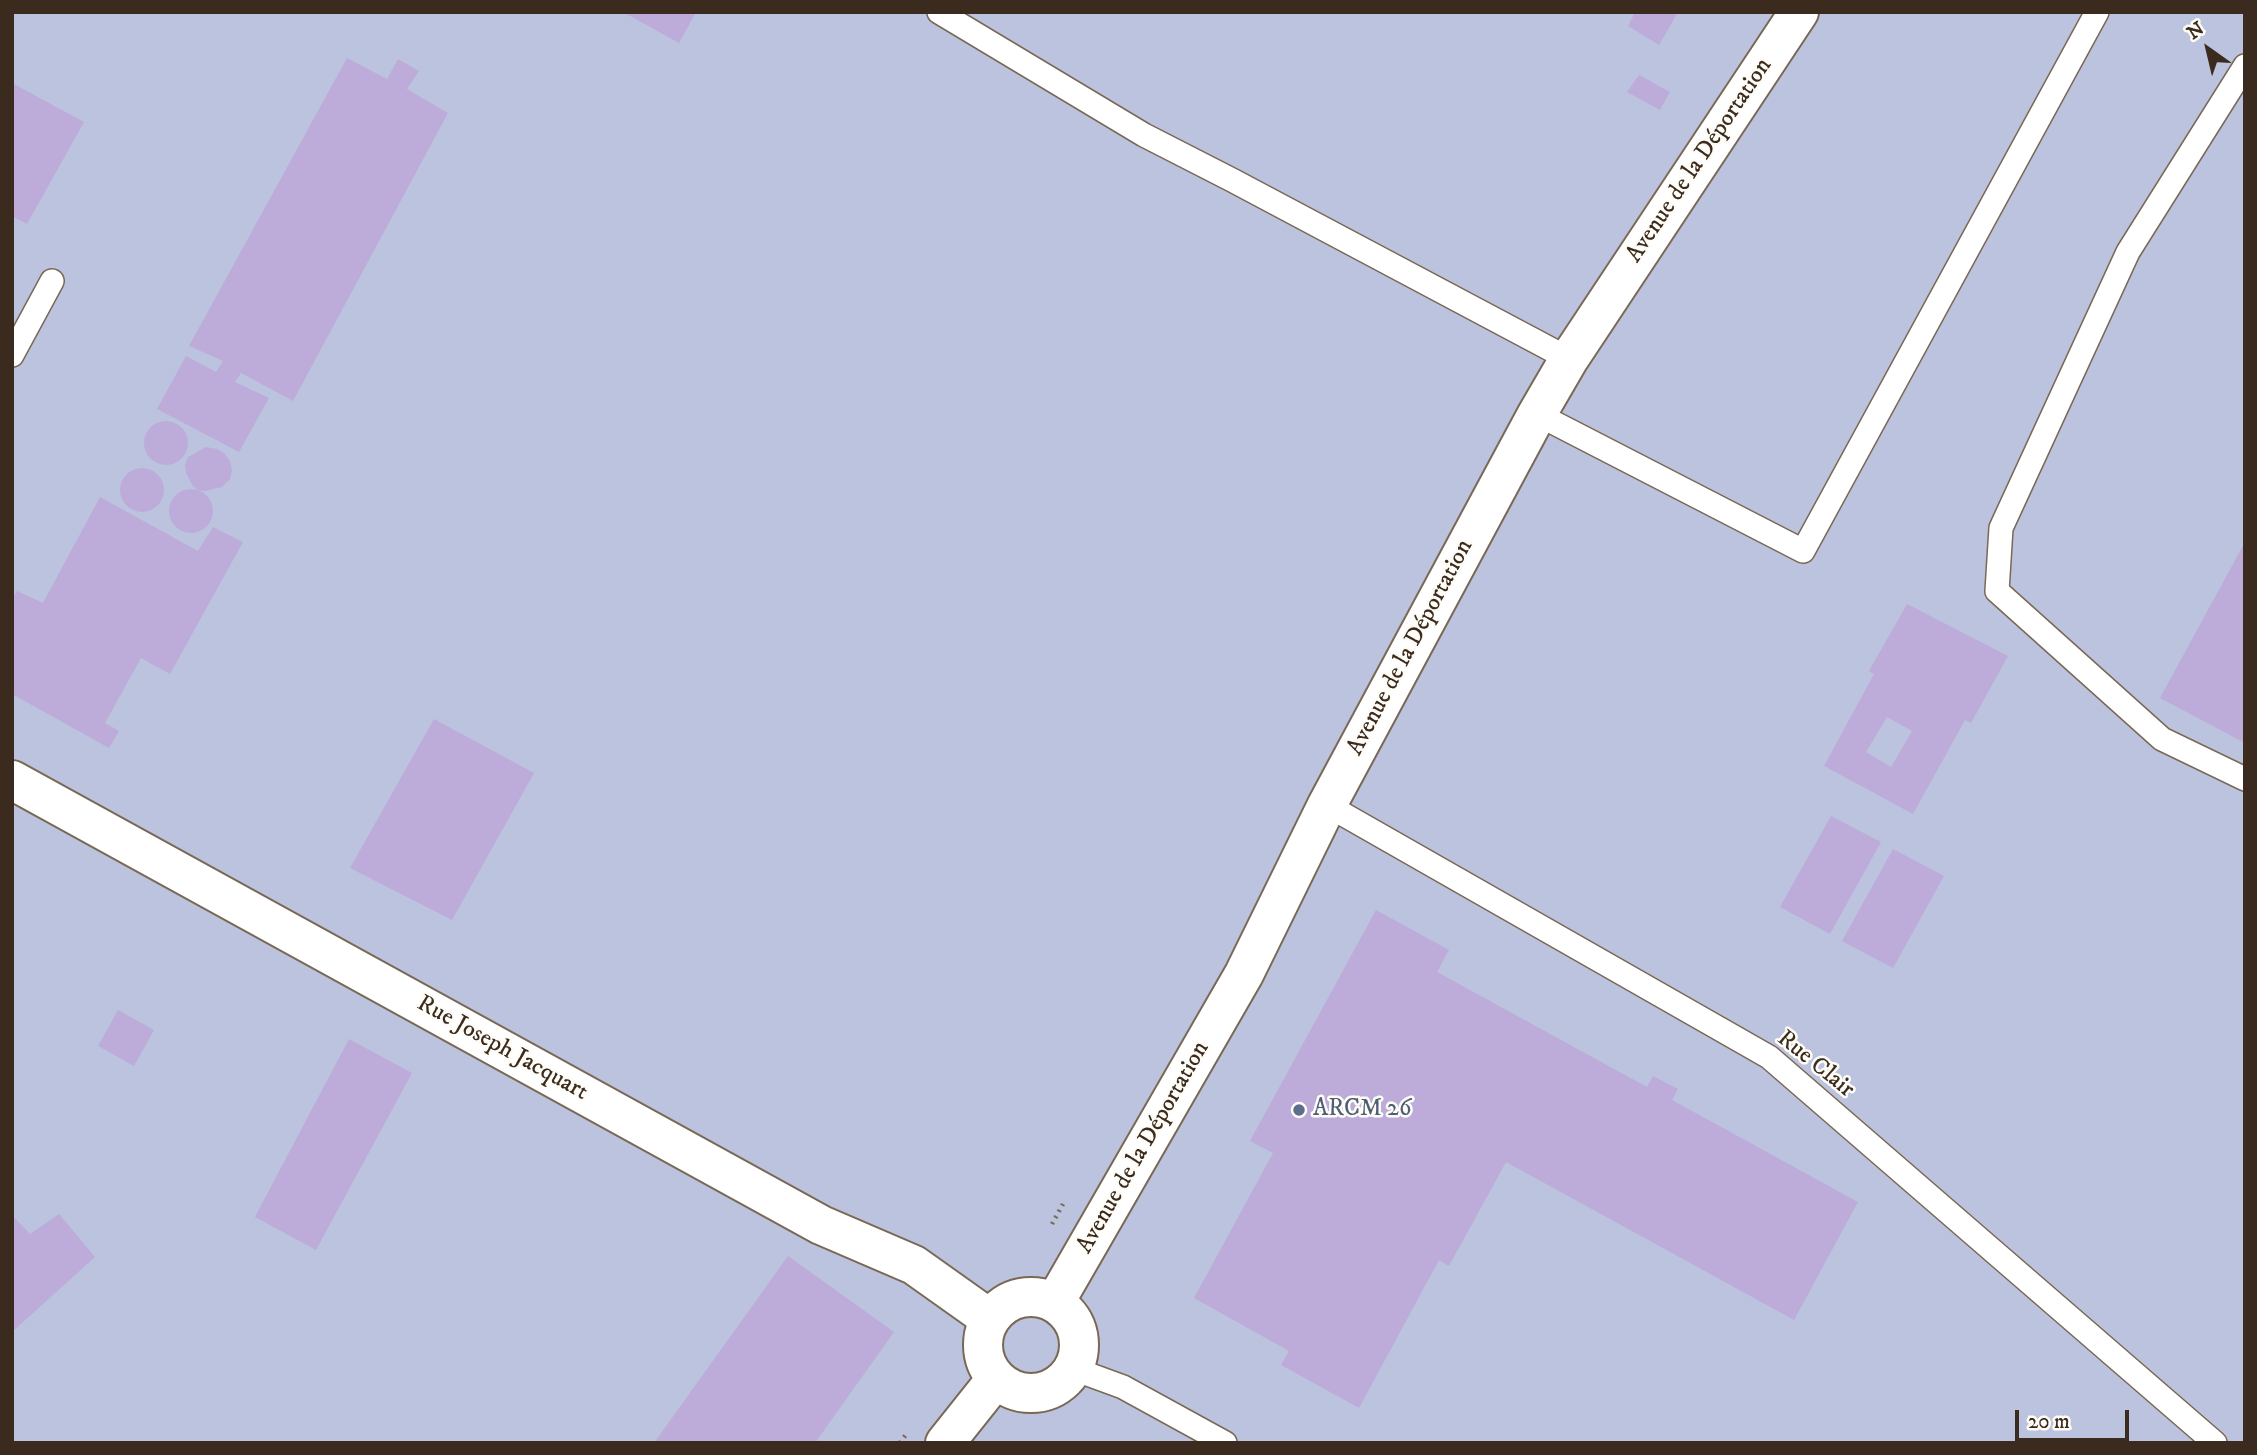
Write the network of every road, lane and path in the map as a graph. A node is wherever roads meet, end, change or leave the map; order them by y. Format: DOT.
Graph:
graph roads {
  1 [pos="939,12"];
  2 [pos="1799,12"];
  3 [pos="2098,12"];
  4 [pos="2245,66"];
  5 [pos="52,281"];
  6 [pos="12,355"];
  7 [pos="1569,359"];
  8 [pos="1537,414"];
  9 [pos="2245,779"];
  10 [pos="12,780"];
  11 [pos="1326,805"];
  12 [pos="1055,1302"];
  13 [pos="990,1319"];
  14 [pos="1074,1368"];
  15 [pos="996,1379"];
  16 [pos="945,1443"];
  17 [pos="1225,1443"];
  18 [pos="2215,1443"];
  1 -- 7 [label="lane"];
  2 -- 7 [label="street, Avenue de la Déportation"];
  3 -- 8 [label="lane"];
  4 -- 9 [label="lane"];
  5 -- 6 [label="lane"];
  7 -- 8 [label="street, Avenue de la Déportation"];
  8 -- 11 [label="street, Avenue de la Déportation"];
  10 -- 13 [label="street, Rue Joseph Jacquart"];
  11 -- 12 [label="street, Avenue de la Déportation"];
  11 -- 18 [label="lane, Rue Clair"];
  12 -- 13 [label="street"];
  12 -- 14 [label="street"];
  13 -- 15 [label="street"];
  14 -- 15 [label="street"];
  14 -- 17 [label="lane"];
  15 -- 16 [label="street"];
}
